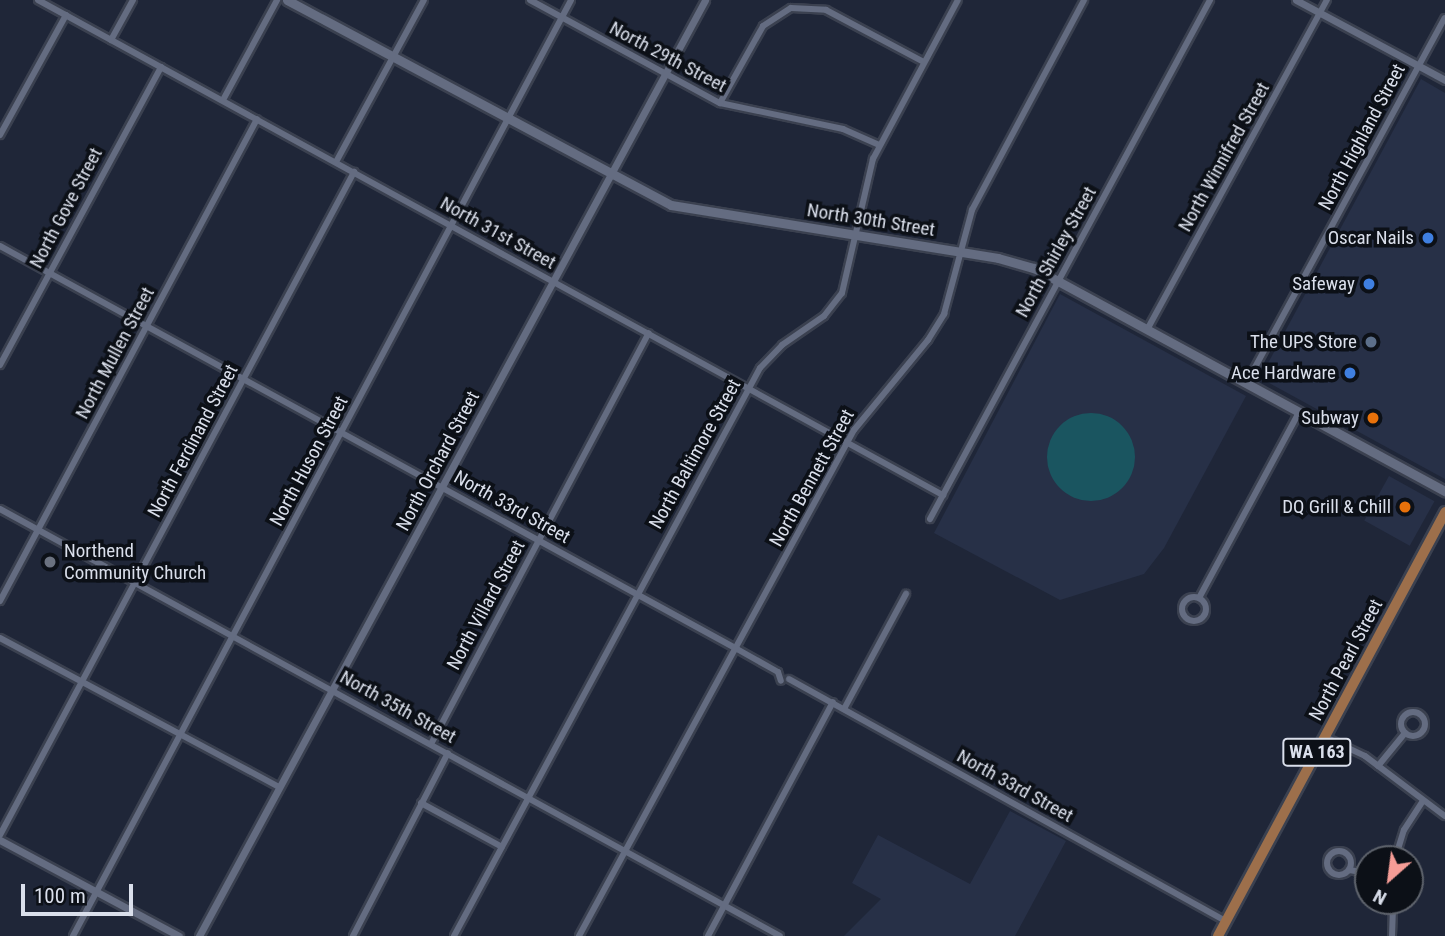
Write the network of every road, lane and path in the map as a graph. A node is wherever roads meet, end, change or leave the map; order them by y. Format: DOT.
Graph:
graph roads {
  1 [pos="38,0"];
  2 [pos="133,0"];
  3 [pos="277,0"];
  4 [pos="286,0"];
  5 [pos="424,0"];
  6 [pos="530,0"];
  7 [pos="571,0"];
  8 [pos="705,0"];
  9 [pos="958,0"];
  10 [pos="1084,0"];
  11 [pos="1210,0"];
  12 [pos="1296,0"];
  13 [pos="1327,0"];
  14 [pos="1320,14"];
  15 [pos="66,15"];
  16 [pos="562,17"];
  17 [pos="1445,18"];
  18 [pos="111,40"];
  19 [pos="393,57"];
  20 [pos="924,62"];
  21 [pos="1418,66"];
  22 [pos="161,67"];
  23 [pos="664,75"];
  24 [pos="1445,80"];
  25 [pos="223,100"];
  26 [pos="720,103"];
  27 [pos="257,119"];
  28 [pos="508,119"];
  29 [pos="0,135"];
  30 [pos="879,145"];
  31 [pos="336,162"];
  32 [pos="354,172"];
  33 [pos="610,176"];
  34 [pos="452,226"];
  35 [pos="856,235"];
  36 [pos="0,246"];
  37 [pos="962,252"];
  38 [pos="49,272"];
  39 [pos="1059,279"];
  40 [pos="554,281"];
  41 [pos="148,326"];
  42 [pos="1148,328"];
  43 [pos="649,333"];
  44 [pos="0,365"];
  45 [pos="243,379"];
  46 [pos="1247,382"];
  47 [pos="749,388"];
  48 [pos="1299,412"];
  49 [pos="343,431"];
  50 [pos="848,442"];
  51 [pos="442,487"];
  52 [pos="1445,491"];
  53 [pos="943,495"];
  54 [pos="0,509"];
  55 [pos="1445,512"];
  56 [pos="930,519"];
  57 [pos="39,530"];
  58 [pos="539,540"];
  59 [pos="135,582"];
  60 [pos="637,594"];
  61 [pos="906,594"];
  62 [pos="1199,598"];
  63 [pos="0,601"];
  64 [pos="236,635"];
  65 [pos="0,638"];
  66 [pos="737,649"];
  67 [pos="789,679"];
  68 [pos="781,681"];
  69 [pos="82,682"];
  70 [pos="333,690"];
  71 [pos="833,702"];
  72 [pos="844,709"];
  73 [pos="1405,733"];
  74 [pos="181,734"];
  75 [pos="1325,737"];
  76 [pos="431,744"];
  77 [pos="448,753"];
  78 [pos="1378,766"];
  79 [pos="279,787"];
  80 [pos="530,797"];
  81 [pos="1423,801"];
  82 [pos="421,803"];
  83 [pos="1445,816"];
  84 [pos="0,838"];
  85 [pos="1399,845"];
  86 [pos="502,847"];
  87 [pos="627,852"];
  88 [pos="1349,870"];
  89 [pos="1354,871"];
  90 [pos="96,892"];
  91 [pos="725,905"];
  92 [pos="1393,915"];
  93 [pos="1226,921"];
  94 [pos="73,936"];
  95 [pos="179,936"];
  96 [pos="199,936"];
  97 [pos="353,936"];
  98 [pos="454,936"];
  99 [pos="579,936"];
  100 [pos="708,936"];
  101 [pos="780,936"];
  102 [pos="1218,936"];
  103 [pos="1392,936"];
  1 -- 15 [label="street, North 31st Street"];
  2 -- 18 [label="street"];
  3 -- 25 [label="street"];
  4 -- 19 [label="main road, North 30th Street"];
  5 -- 19 [label="street"];
  6 -- 16 [label="street, North 29th Street"];
  7 -- 16 [label="street, North Huson Street"];
  8 -- 23 [label="street, North Orchard Street"];
  9 -- 20 [label="street, North Baltimore Street"];
  10 -- 37 [label="street, North Bennett Street"];
  11 -- 39 [label="street, North Shirley Street"];
  12 -- 14 [label="street"];
  13 -- 14 [label="street, North Winnifred Street"];
  14 -- 21 [label="street"];
  14 -- 42 [label="street, North Winnifred Street"];
  15 -- 18 [label="street, North 31st Street"];
  15 -- 29 [label="street"];
  16 -- 23 [label="street, North 29th Street"];
  16 -- 28 [label="street, North Huson Street"];
  17 -- 21 [label="street, North Highland Street"];
  18 -- 22 [label="street, North 31st Street"];
  19 -- 28 [label="main road, North 30th Street"];
  19 -- 31 [label="street"];
  20 -- 26 [label="street"];
  20 -- 30 [label="street, North Baltimore Street"];
  21 -- 24 [label="street"];
  21 -- 46 [label="street, North Highland Street"];
  22 -- 25 [label="street, North 31st Street"];
  22 -- 38 [label="street, North Gove Street"];
  23 -- 26 [label="street, North 29th Street"];
  23 -- 33 [label="street, North Orchard Street"];
  25 -- 27 [label="street, North 31st Street"];
  26 -- 30 [label="street, North 29th Street"];
  27 -- 31 [label="street, North 31st Street"];
  27 -- 41 [label="street, North Mullen Street"];
  28 -- 33 [label="main road, North 30th Street"];
  28 -- 34 [label="street, North Huson Street"];
  30 -- 35 [label="street, North Baltimore Street"];
  31 -- 32 [label="street, North 31st Street"];
  32 -- 34 [label="street, North 31st Street"];
  32 -- 45 [label="street, North Ferdinand Street"];
  33 -- 35 [label="main road, North 30th Street"];
  33 -- 40 [label="street, North Orchard Street"];
  34 -- 40 [label="street, North 31st Street"];
  34 -- 49 [label="street, North Huson Street"];
  35 -- 37 [label="main road, North 30th Street"];
  35 -- 47 [label="street, North Baltimore Street"];
  36 -- 38 [label="street, North 33rd Street"];
  37 -- 39 [label="main road, North 30th Street"];
  37 -- 50 [label="street, North Bennett Street"];
  38 -- 41 [label="street, North 33rd Street"];
  38 -- 44 [label="street, North Gove Street"];
  39 -- 42 [label="main road, North 30th Street"];
  39 -- 53 [label="street, North Shirley Street"];
  40 -- 43 [label="street, North 31st Street"];
  40 -- 51 [label="street, North Orchard Street"];
  41 -- 45 [label="street, North 33rd Street"];
  41 -- 57 [label="street, North Mullen Street"];
  42 -- 46 [label="main road, North 30th Street"];
  43 -- 47 [label="street, North 31st Street"];
  43 -- 58 [label="street, North Villard Street"];
  45 -- 49 [label="street, North 33rd Street"];
  45 -- 59 [label="street, North Ferdinand Street"];
  46 -- 48 [label="main road, North 30th Street"];
  47 -- 50 [label="street, North 31st Street"];
  47 -- 60 [label="street, North Baltimore Street"];
  48 -- 52 [label="main road, North 30th Street"];
  48 -- 62 [label="street"];
  49 -- 51 [label="street, North 33rd Street"];
  49 -- 64 [label="street, North Huson Street"];
  50 -- 53 [label="street, North 31st Street"];
  50 -- 66 [label="street, North Bennett Street"];
  51 -- 58 [label="street, North 33rd Street"];
  51 -- 70 [label="street, North Orchard Street"];
  53 -- 56 [label="street, North Shirley Street"];
  54 -- 57 [label="street, North 35th Street"];
  55 -- 75 [label="main road, North Pearl Street / WA 163"];
  57 -- 59 [label="street, North 35th Street"];
  57 -- 63 [label="street, North Mullen Street"];
  58 -- 60 [label="street, North 33rd Street"];
  58 -- 76 [label="street, North Villard Street"];
  59 -- 64 [label="street, North 35th Street"];
  59 -- 69 [label="street, North Ferdinand Street"];
  60 -- 66 [label="street, North 33rd Street"];
  60 -- 80 [label="street, North Baltimore Street"];
  61 -- 72 [label="street"];
  64 -- 70 [label="street, North 35th Street"];
  64 -- 74 [label="street, North Huson Street"];
  65 -- 69 [label="street"];
  66 -- 68 [label="street, North 33rd Street"];
  66 -- 87 [label="street, North Bennett Street"];
  67 -- 71 [label="street, North 33rd Street"];
  69 -- 74 [label="street"];
  69 -- 84 [label="street, North Ferdinand Street"];
  70 -- 76 [label="street, North 35th Street"];
  70 -- 79 [label="street, North Orchard Street"];
  71 -- 72 [label="street, North 33rd Street"];
  71 -- 91 [label="street"];
  72 -- 93 [label="street, North 33rd Street"];
  73 -- 73 [label="street"];
  73 -- 78 [label="street"];
  74 -- 79 [label="street"];
  74 -- 90 [label="street, North Huson Street"];
  75 -- 78 [label="street"];
  75 -- 93 [label="main road, North Pearl Street / WA 163"];
  76 -- 77 [label="street, North 35th Street"];
  77 -- 80 [label="street, North 35th Street"];
  77 -- 82 [label="street"];
  78 -- 81 [label="street"];
  79 -- 96 [label="street, North Orchard Street"];
  80 -- 86 [label="street, North Baltimore Street"];
  80 -- 87 [label="street, North 35th Street"];
  81 -- 83 [label="street"];
  81 -- 85 [label="street"];
  82 -- 86 [label="street"];
  82 -- 97 [label="street"];
  84 -- 90 [label="street"];
  86 -- 98 [label="street, North Baltimore Street"];
  87 -- 91 [label="street, North 35th Street"];
  87 -- 99 [label="street, North Bennett Street"];
  88 -- 89 [label="street"];
  90 -- 94 [label="street, North Huson Street"];
  90 -- 95 [label="street"];
  91 -- 100 [label="street"];
  91 -- 101 [label="street, North 35th Street"];
  92 -- 103 [label="street"];
  93 -- 102 [label="main road, North Pearl Street / WA 163"];
}
